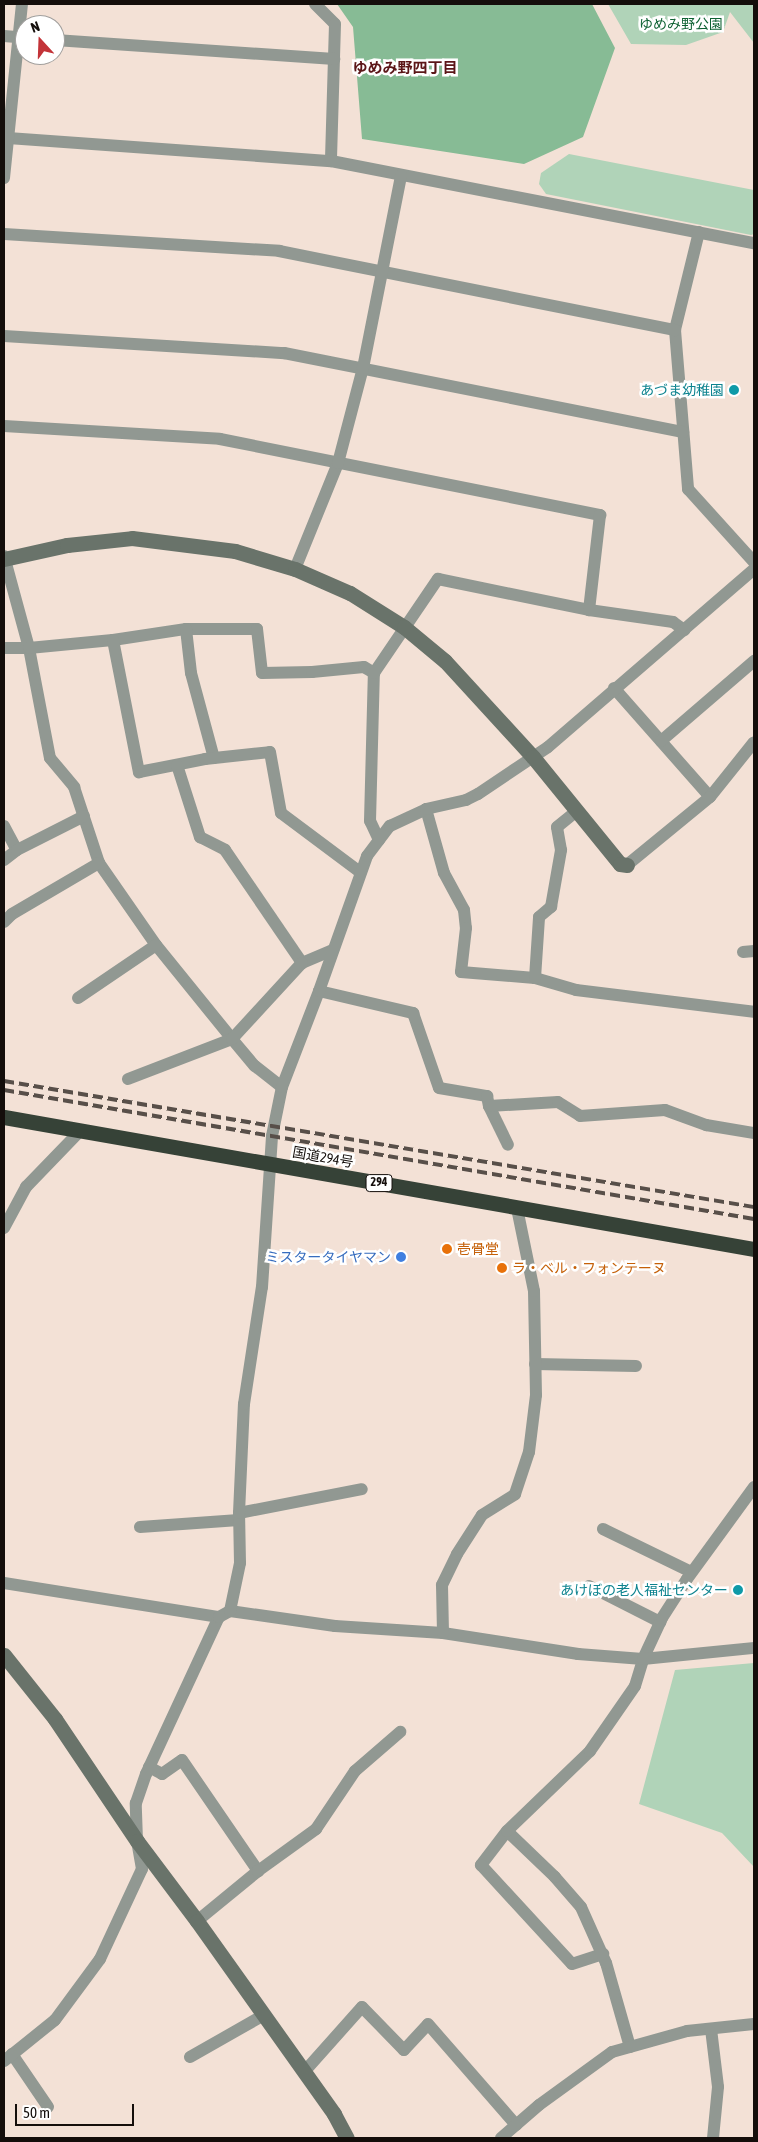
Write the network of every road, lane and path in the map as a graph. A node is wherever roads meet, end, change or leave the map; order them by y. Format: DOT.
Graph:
graph roads {
  1 [pos="315,4"];
  2 [pos="65,41"];
  3 [pos="334,59"];
  4 [pos="18,65"];
  5 [pos="8,138"];
  6 [pos="331,162"];
  7 [pos="401,176"];
  8 [pos="4,178"];
  9 [pos="699,232"];
  10 [pos="4,234"];
  11 [pos="754,243"];
  12 [pos="382,272"];
  13 [pos="675,330"];
  14 [pos="4,336"];
  15 [pos="363,368"];
  16 [pos="4,426"];
  17 [pos="684,432"];
  18 [pos="338,463"];
  19 [pos="4,558"];
  20 [pos="754,562"];
  21 [pos="295,569"];
  22 [pos="754,569"];
  23 [pos="590,610"];
  24 [pos="404,627"];
  25 [pos="186,629"];
  26 [pos="684,630"];
  27 [pos="113,640"];
  28 [pos="4,648"];
  29 [pos="29,648"];
  30 [pos="754,661"];
  31 [pos="374,673"];
  32 [pos="614,688"];
  33 [pos="661,741"];
  34 [pos="754,742"];
  35 [pos="533,757"];
  36 [pos="214,758"];
  37 [pos="177,765"];
  38 [pos="710,797"];
  39 [pos="426,809"];
  40 [pos="577,811"];
  41 [pos="84,816"];
  42 [pos="4,826"];
  43 [pos="379,840"];
  44 [pos="17,850"];
  45 [pos="4,860"];
  46 [pos="99,863"];
  47 [pos="627,865"];
  48 [pos="360,872"];
  49 [pos="4,922"];
  50 [pos="156,945"];
  51 [pos="333,950"];
  52 [pos="302,962"];
  53 [pos="535,978"];
  54 [pos="320,991"];
  55 [pos="78,998"];
  56 [pos="754,1012"];
  57 [pos="232,1040"];
  58 [pos="128,1079"];
  59 [pos="282,1088"];
  60 [pos="489,1106"];
  61 [pos="4,1117"];
  62 [pos="80,1131"];
  63 [pos="754,1133"];
  64 [pos="508,1145"];
  65 [pos="268,1163"];
  66 [pos="517,1208"];
  67 [pos="4,1228"];
  68 [pos="754,1249"];
  69 [pos="536,1364"];
  70 [pos="636,1366"];
  71 [pos="754,1487"];
  72 [pos="362,1489"];
  73 [pos="239,1516"];
  74 [pos="140,1527"];
  75 [pos="603,1529"];
  76 [pos="691,1572"];
  77 [pos="4,1583"];
  78 [pos="589,1586"];
  79 [pos="224,1614"];
  80 [pos="660,1622"];
  81 [pos="443,1633"];
  82 [pos="754,1648"];
  83 [pos="4,1656"];
  84 [pos="643,1659"];
  85 [pos="400,1732"];
  86 [pos="149,1767"];
  87 [pos="507,1831"];
  88 [pos="137,1841"];
  89 [pos="258,1871"];
  90 [pos="197,1921"];
  91 [pos="602,1954"];
  92 [pos="264,2015"];
  93 [pos="754,2024"];
  94 [pos="711,2029"];
  95 [pos="630,2047"];
  96 [pos="8,2057"];
  97 [pos="190,2058"];
  98 [pos="304,2072"];
  99 [pos="48,2107"];
  100 [pos="516,2125"];
  101 [pos="347,2138"];
  102 [pos="501,2138"];
  103 [pos="713,2138"];
  1 -- 3 [label="street"];
  2 -- 3 [label="street"];
  3 -- 6 [label="street"];
  4 -- 5 [label="street"];
  5 -- 6 [label="street"];
  5 -- 8 [label="street"];
  6 -- 7 [label="street"];
  7 -- 9 [label="street"];
  7 -- 12 [label="street"];
  9 -- 11 [label="street"];
  9 -- 13 [label="street"];
  10 -- 12 [label="street"];
  12 -- 13 [label="street"];
  12 -- 15 [label="street"];
  13 -- 17 [label="street"];
  14 -- 15 [label="street"];
  15 -- 17 [label="street"];
  15 -- 18 [label="street"];
  16 -- 18 [label="street"];
  17 -- 20 [label="street"];
  18 -- 21 [label="street"];
  18 -- 23 [label="street"];
  19 -- 21 [label="street"];
  19 -- 29 [label="street"];
  21 -- 24 [label="street"];
  22 -- 26 [label="street"];
  23 -- 24 [label="street"];
  23 -- 26 [label="street"];
  24 -- 31 [label="street"];
  24 -- 35 [label="street"];
  25 -- 27 [label="street"];
  25 -- 31 [label="street"];
  25 -- 36 [label="street"];
  26 -- 32 [label="street"];
  27 -- 29 [label="street"];
  27 -- 37 [label="street"];
  28 -- 29 [label="street"];
  29 -- 41 [label="street"];
  30 -- 33 [label="street"];
  31 -- 43 [label="street"];
  32 -- 33 [label="street"];
  32 -- 35 [label="street"];
  33 -- 38 [label="street"];
  34 -- 38 [label="street"];
  35 -- 39 [label="street"];
  35 -- 40 [label="street"];
  36 -- 37 [label="street"];
  36 -- 48 [label="street"];
  37 -- 52 [label="street"];
  38 -- 47 [label="street"];
  39 -- 43 [label="street"];
  39 -- 53 [label="street"];
  40 -- 47 [label="street"];
  40 -- 53 [label="street"];
  41 -- 44 [label="street"];
  41 -- 46 [label="street"];
  42 -- 44 [label="street"];
  43 -- 48 [label="street"];
  44 -- 45 [label="street"];
  46 -- 49 [label="street"];
  46 -- 50 [label="street"];
  48 -- 51 [label="street"];
  50 -- 55 [label="street"];
  50 -- 57 [label="street"];
  51 -- 52 [label="street"];
  51 -- 54 [label="street"];
  52 -- 57 [label="street"];
  53 -- 56 [label="street"];
  54 -- 59 [label="street"];
  54 -- 60 [label="street"];
  57 -- 58 [label="street"];
  57 -- 59 [label="street"];
  59 -- 65 [label="street"];
  60 -- 63 [label="street"];
  60 -- 64 [label="street"];
  61 -- 62 [label="highway, 国道294号 / 294"];
  62 -- 65 [label="highway, 国道294号 / 294"];
  62 -- 67 [label="street"];
  65 -- 66 [label="highway, 国道294号 / 294"];
  65 -- 73 [label="street"];
  66 -- 68 [label="highway, 国道294号 / 294"];
  66 -- 69 [label="street"];
  69 -- 70 [label="street"];
  69 -- 81 [label="street"];
  71 -- 76 [label="street"];
  72 -- 73 [label="street"];
  73 -- 74 [label="street"];
  73 -- 79 [label="street"];
  75 -- 76 [label="street"];
  76 -- 80 [label="street"];
  77 -- 79 [label="street"];
  78 -- 80 [label="street"];
  79 -- 81 [label="street"];
  79 -- 86 [label="street"];
  80 -- 84 [label="street"];
  81 -- 84 [label="street"];
  82 -- 84 [label="street"];
  83 -- 88 [label="street"];
  84 -- 87 [label="street"];
  85 -- 89 [label="street"];
  86 -- 88 [label="street"];
  86 -- 89 [label="street"];
  87 -- 91 [label="street"];
  87 -- 91 [label="street"];
  88 -- 90 [label="street"];
  88 -- 96 [label="street"];
  89 -- 90 [label="street"];
  90 -- 92 [label="street"];
  91 -- 95 [label="street"];
  92 -- 97 [label="street"];
  92 -- 98 [label="street"];
  93 -- 94 [label="street"];
  94 -- 95 [label="street"];
  94 -- 103 [label="street"];
  95 -- 100 [label="street"];
  96 -- 99 [label="street"];
  98 -- 100 [label="street"];
  98 -- 101 [label="street"];
  100 -- 102 [label="street"];
}
